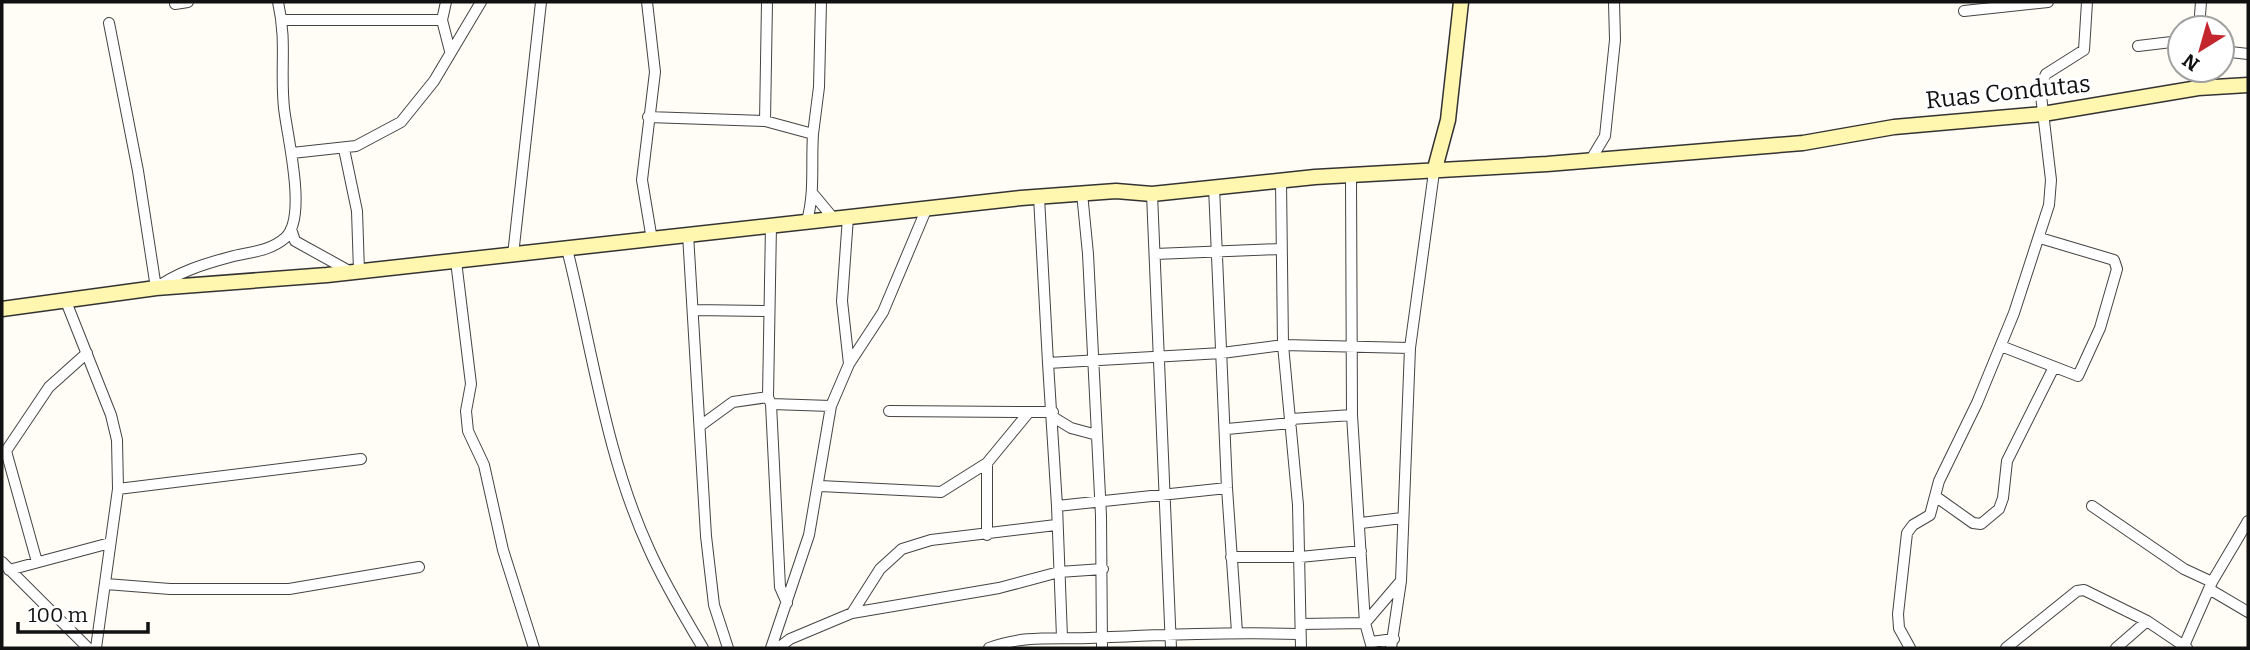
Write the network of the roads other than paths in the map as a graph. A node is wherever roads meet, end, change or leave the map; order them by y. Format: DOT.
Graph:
graph roads {
  1 [pos="188,2"];
  2 [pos="278,2"];
  3 [pos="446,2"];
  4 [pos="481,2"];
  5 [pos="541,2"];
  6 [pos="647,2"];
  7 [pos="767,2"];
  8 [pos="821,2"];
  9 [pos="1461,2"];
  10 [pos="1614,2"];
  11 [pos="2048,2"];
  12 [pos="2087,2"];
  13 [pos="175,4"];
  14 [pos="1964,12"];
  15 [pos="282,20"];
  16 [pos="442,20"];
  17 [pos="109,23"];
  18 [pos="2166,43"];
  19 [pos="2138,46"];
  20 [pos="450,51"];
  21 [pos="2198,84"];
  22 [pos="2248,85"];
  23 [pos="2198,89"];
  24 [pos="2043,114"];
  25 [pos="648,117"];
  26 [pos="765,121"];
  27 [pos="813,134"];
  28 [pos="344,149"];
  29 [pos="292,153"];
  30 [pos="1590,161"];
  31 [pos="1434,172"];
  32 [pos="1351,177"];
  33 [pos="1282,181"];
  34 [pos="1214,187"];
  35 [pos="1082,193"];
  36 [pos="1152,194"];
  37 [pos="814,195"];
  38 [pos="1039,197"];
  39 [pos="926,210"];
  40 [pos="841,218"];
  41 [pos="807,221"];
  42 [pos="771,225"];
  43 [pos="291,229"];
  44 [pos="688,234"];
  45 [pos="2040,239"];
  46 [pos="652,240"];
  47 [pos="566,249"];
  48 [pos="1281,250"];
  49 [pos="1218,253"];
  50 [pos="1155,254"];
  51 [pos="513,255"];
  52 [pos="456,261"];
  53 [pos="355,272"];
  54 [pos="156,288"];
  55 [pos="65,299"];
  56 [pos="2,309"];
  57 [pos="694,310"];
  58 [pos="769,311"];
  59 [pos="1283,345"];
  60 [pos="1354,346"];
  61 [pos="2001,346"];
  62 [pos="1410,348"];
  63 [pos="87,353"];
  64 [pos="1222,353"];
  65 [pos="1158,357"];
  66 [pos="1092,361"];
  67 [pos="1048,363"];
  68 [pos="849,364"];
  69 [pos="2054,367"];
  70 [pos="770,401"];
  71 [pos="831,406"];
  72 [pos="889,411"];
  73 [pos="1029,412"];
  74 [pos="1053,414"];
  75 [pos="1352,415"];
  76 [pos="1292,421"];
  77 [pos="699,426"];
  78 [pos="1227,429"];
  79 [pos="1097,435"];
  80 [pos="361,459"];
  81 [pos="987,463"];
  82 [pos="820,486"];
  83 [pos="1227,488"];
  84 [pos="117,489"];
  85 [pos="1166,496"];
  86 [pos="1935,496"];
  87 [pos="1100,502"];
  88 [pos="1057,506"];
  89 [pos="2092,506"];
  90 [pos="1402,518"];
  91 [pos="2248,521"];
  92 [pos="1361,523"];
  93 [pos="1056,525"];
  94 [pos="987,535"];
  95 [pos="110,543"];
  96 [pos="1361,551"];
  97 [pos="1231,557"];
  98 [pos="1300,557"];
  99 [pos="37,562"];
  100 [pos="6,566"];
  101 [pos="419,567"];
  102 [pos="1103,569"];
  103 [pos="1059,572"];
  104 [pos="1401,581"];
  105 [pos="106,584"];
  106 [pos="2211,585"];
  107 [pos="787,603"];
  108 [pos="2248,612"];
  109 [pos="852,613"];
  110 [pos="2147,621"];
  111 [pos="1365,623"];
  112 [pos="1300,629"];
  113 [pos="1170,632"];
  114 [pos="1237,632"];
  115 [pos="1062,637"];
  116 [pos="1040,643"];
  117 [pos="1102,643"];
  118 [pos="1393,643"];
  119 [pos="1371,645"];
  120 [pos="2185,647"];
  121 [pos="88,648"];
  122 [pos="96,648"];
  123 [pos="534,648"];
  124 [pos="703,648"];
  125 [pos="728,648"];
  126 [pos="771,648"];
  127 [pos="778,648"];
  128 [pos="989,648"];
  129 [pos="1171,648"];
  130 [pos="1301,648"];
  131 [pos="1910,648"];
  132 [pos="2006,648"];
  133 [pos="2116,648"];
  1 -- 13 [label="street"];
  2 -- 15 [label="street"];
  3 -- 16 [label="street"];
  4 -- 20 [label="street"];
  5 -- 51 [label="street"];
  6 -- 25 [label="street"];
  7 -- 26 [label="street"];
  8 -- 27 [label="street"];
  9 -- 31 [label="street"];
  10 -- 30 [label="street"];
  11 -- 14 [label="street"];
  12 -- 24 [label="street"];
  15 -- 16 [label="street"];
  15 -- 29 [label="street"];
  16 -- 20 [label="street"];
  17 -- 54 [label="street"];
  18 -- 19 [label="street"];
  20 -- 28 [label="street"];
  21 -- 23 [label="street"];
  22 -- 23 [label="street, Ruas Condutas"];
  23 -- 24 [label="street, Ruas Condutas"];
  24 -- 30 [label="street, Ruas Condutas"];
  24 -- 45 [label="street"];
  25 -- 26 [label="street"];
  25 -- 46 [label="street"];
  26 -- 27 [label="street"];
  27 -- 37 [label="street"];
  28 -- 29 [label="street"];
  28 -- 53 [label="street"];
  29 -- 43 [label="street"];
  30 -- 31 [label="street, Ruas Condutas"];
  31 -- 32 [label="street, Ruas Condutas"];
  31 -- 62 [label="street"];
  32 -- 33 [label="street, Ruas Condutas"];
  32 -- 60 [label="street"];
  33 -- 34 [label="street, Ruas Condutas"];
  33 -- 48 [label="street"];
  34 -- 36 [label="street, Ruas Condutas"];
  34 -- 49 [label="street"];
  35 -- 36 [label="street, Ruas Condutas"];
  35 -- 38 [label="street, Ruas Condutas"];
  35 -- 66 [label="street"];
  36 -- 50 [label="street"];
  37 -- 40 [label="street"];
  37 -- 41 [label="street"];
  38 -- 39 [label="street, Ruas Condutas"];
  38 -- 67 [label="street"];
  39 -- 40 [label="street, Ruas Condutas"];
  39 -- 68 [label="street"];
  40 -- 41 [label="street, Ruas Condutas"];
  40 -- 68 [label="street"];
  41 -- 42 [label="street, Ruas Condutas"];
  42 -- 44 [label="street, Ruas Condutas"];
  42 -- 58 [label="street"];
  43 -- 53 [label="street"];
  43 -- 54 [label="street"];
  44 -- 46 [label="street, Ruas Condutas"];
  44 -- 57 [label="street"];
  45 -- 61 [label="street"];
  45 -- 69 [label="street"];
  46 -- 47 [label="street, Ruas Condutas"];
  47 -- 51 [label="street, Ruas Condutas"];
  47 -- 124 [label="street"];
  48 -- 49 [label="street"];
  48 -- 59 [label="street"];
  49 -- 50 [label="street"];
  49 -- 64 [label="street"];
  50 -- 65 [label="street"];
  51 -- 52 [label="street, Ruas Condutas"];
  52 -- 53 [label="street, Ruas Condutas"];
  52 -- 123 [label="street"];
  53 -- 54 [label="street, Ruas Condutas"];
  54 -- 55 [label="street, Ruas Condutas"];
  55 -- 56 [label="street, Ruas Condutas"];
  55 -- 63 [label="street"];
  57 -- 58 [label="street"];
  57 -- 77 [label="street"];
  58 -- 70 [label="street"];
  59 -- 60 [label="street"];
  59 -- 64 [label="street"];
  59 -- 76 [label="street"];
  60 -- 62 [label="street"];
  60 -- 75 [label="street"];
  61 -- 69 [label="street"];
  61 -- 86 [label="street"];
  62 -- 90 [label="street"];
  63 -- 84 [label="street"];
  63 -- 99 [label="street"];
  64 -- 65 [label="street"];
  64 -- 78 [label="street"];
  65 -- 66 [label="street"];
  65 -- 85 [label="street"];
  66 -- 67 [label="street"];
  66 -- 79 [label="street"];
  67 -- 74 [label="street"];
  68 -- 71 [label="street"];
  69 -- 86 [label="street"];
  70 -- 71 [label="street"];
  70 -- 77 [label="street"];
  70 -- 107 [label="street"];
  71 -- 82 [label="street"];
  72 -- 73 [label="street"];
  73 -- 74 [label="street"];
  73 -- 81 [label="street"];
  74 -- 79 [label="street"];
  74 -- 88 [label="street"];
  75 -- 76 [label="street"];
  75 -- 92 [label="street"];
  76 -- 78 [label="street"];
  76 -- 98 [label="street"];
  77 -- 125 [label="street"];
  78 -- 83 [label="street"];
  79 -- 87 [label="street"];
  80 -- 84 [label="street"];
  81 -- 82 [label="street"];
  81 -- 94 [label="street"];
  82 -- 107 [label="street"];
  83 -- 85 [label="street"];
  83 -- 97 [label="street"];
  84 -- 95 [label="street"];
  85 -- 87 [label="street"];
  85 -- 113 [label="street"];
  86 -- 131 [label="street"];
  87 -- 88 [label="street"];
  87 -- 102 [label="street"];
  88 -- 93 [label="street"];
  89 -- 106 [label="street"];
  90 -- 92 [label="street"];
  90 -- 104 [label="street"];
  91 -- 106 [label="street"];
  92 -- 96 [label="street"];
  93 -- 94 [label="street"];
  93 -- 103 [label="street"];
  94 -- 109 [label="street"];
  95 -- 99 [label="street"];
  95 -- 105 [label="street"];
  96 -- 98 [label="street"];
  96 -- 111 [label="street"];
  97 -- 98 [label="street"];
  97 -- 114 [label="street"];
  98 -- 112 [label="street"];
  99 -- 100 [label="street"];
  100 -- 121 [label="street"];
  101 -- 105 [label="street"];
  102 -- 103 [label="street"];
  102 -- 117 [label="street"];
  103 -- 109 [label="street"];
  103 -- 115 [label="street"];
  104 -- 111 [label="street"];
  104 -- 118 [label="street"];
  105 -- 122 [label="street"];
  106 -- 108 [label="street"];
  106 -- 120 [label="street"];
  107 -- 126 [label="street"];
  109 -- 127 [label="street"];
  110 -- 120 [label="street"];
  110 -- 132 [label="street"];
  110 -- 133 [label="street"];
  111 -- 112 [label="street"];
  111 -- 119 [label="street"];
  112 -- 114 [label="street"];
  112 -- 130 [label="street"];
  113 -- 114 [label="street"];
  113 -- 117 [label="street"];
  113 -- 129 [label="street"];
  115 -- 116 [label="street"];
  115 -- 117 [label="street"];
  116 -- 128 [label="street"];
  118 -- 119 [label="street"];
}
